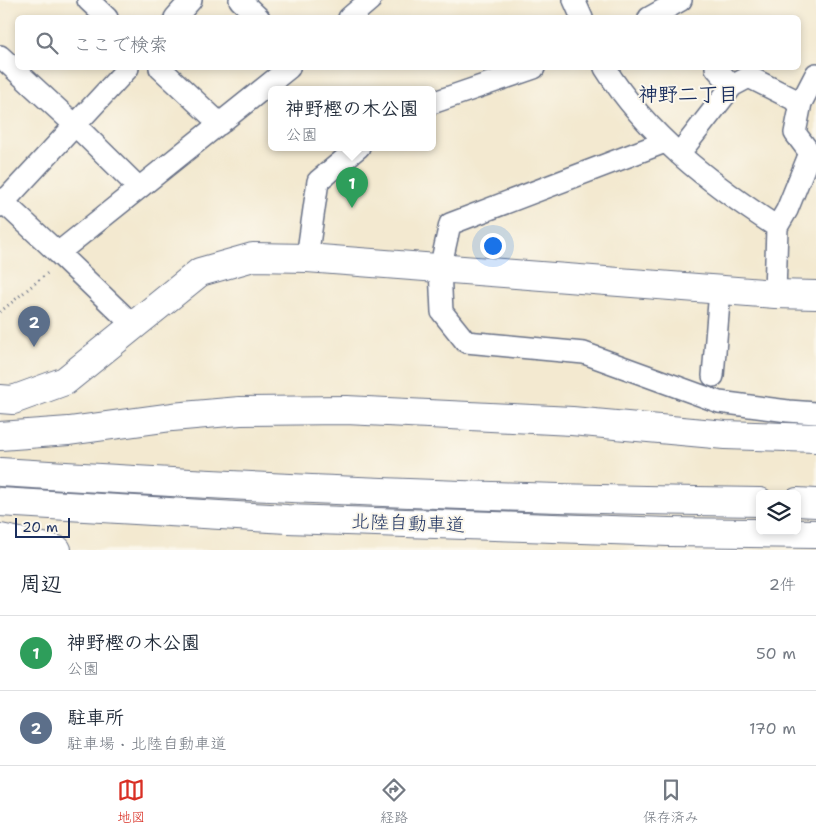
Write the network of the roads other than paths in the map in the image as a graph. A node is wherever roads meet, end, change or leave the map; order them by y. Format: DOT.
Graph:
graph roads {
  1 [pos="88,0"];
  2 [pos="191,0"];
  3 [pos="240,0"];
  4 [pos="370,0"];
  5 [pos="574,0"];
  6 [pos="103,15"];
  7 [pos="177,15"];
  8 [pos="256,15"];
  9 [pos="352,15"];
  10 [pos="581,15"];
  11 [pos="0,56"];
  12 [pos="15,70"];
  13 [pos="15,70"];
  14 [pos="126,70"];
  15 [pos="162,70"];
  16 [pos="288,70"];
  17 [pos="528,70"];
  18 [pos="606,70"];
  19 [pos="718,70"];
  20 [pos="816,74"];
  21 [pos="732,86"];
  22 [pos="436,102"];
  23 [pos="801,103"];
  24 [pos="220,124"];
  25 [pos="75,125"];
  26 [pos="672,148"];
  27 [pos="354,151"];
  28 [pos="813,153"];
  29 [pos="139,188"];
  30 [pos="1,203"];
  31 [pos="777,227"];
  32 [pos="61,256"];
  33 [pos="308,258"];
  34 [pos="440,269"];
  35 [pos="720,290"];
  36 [pos="775,294"];
  37 [pos="816,296"];
  38 [pos="134,326"];
  39 [pos="713,376"];
  40 [pos="0,399"];
  41 [pos="816,413"];
  42 [pos="0,436"];
  43 [pos="816,438"];
  44 [pos="0,472"];
  45 [pos="0,502"];
  46 [pos="756,502"];
  47 [pos="801,502"];
  48 [pos="816,503"];
  49 [pos="816,534"];
  50 [pos="0,538"];
  51 [pos="58,550"];
  1 -- 6 [label="street"];
  2 -- 7 [label="street"];
  3 -- 8 [label="street"];
  4 -- 9 [label="street"];
  5 -- 10 [label="street"];
  11 -- 12 [label="street"];
  13 -- 25 [label="street"];
  14 -- 25 [label="street"];
  15 -- 24 [label="street"];
  16 -- 24 [label="street"];
  17 -- 22 [label="street"];
  18 -- 26 [label="street"];
  19 -- 21 [label="street"];
  20 -- 23 [label="street"];
  21 -- 23 [label="street"];
  21 -- 26 [label="street"];
  23 -- 28 [label="street"];
  24 -- 29 [label="street"];
  25 -- 29 [label="street"];
  25 -- 30 [label="street"];
  26 -- 31 [label="street"];
  26 -- 34 [label="street"];
  27 -- 33 [label="street"];
  28 -- 31 [label="street"];
  29 -- 32 [label="street"];
  30 -- 32 [label="street"];
  31 -- 36 [label="street"];
  32 -- 38 [label="street"];
  33 -- 34 [label="main road"];
  33 -- 38 [label="main road"];
  34 -- 35 [label="main road"];
  34 -- 41 [label="street"];
  35 -- 36 [label="main road"];
  35 -- 39 [label="street"];
  36 -- 37 [label="main road"];
  38 -- 40 [label="main road"];
  42 -- 43 [label="main road"];
  44 -- 46 [label="main road, 北陸自動車道"];
  45 -- 49 [label="main road, 北陸自動車道"];
  47 -- 48 [label="main road"];
  50 -- 51 [label="main road"];
}
